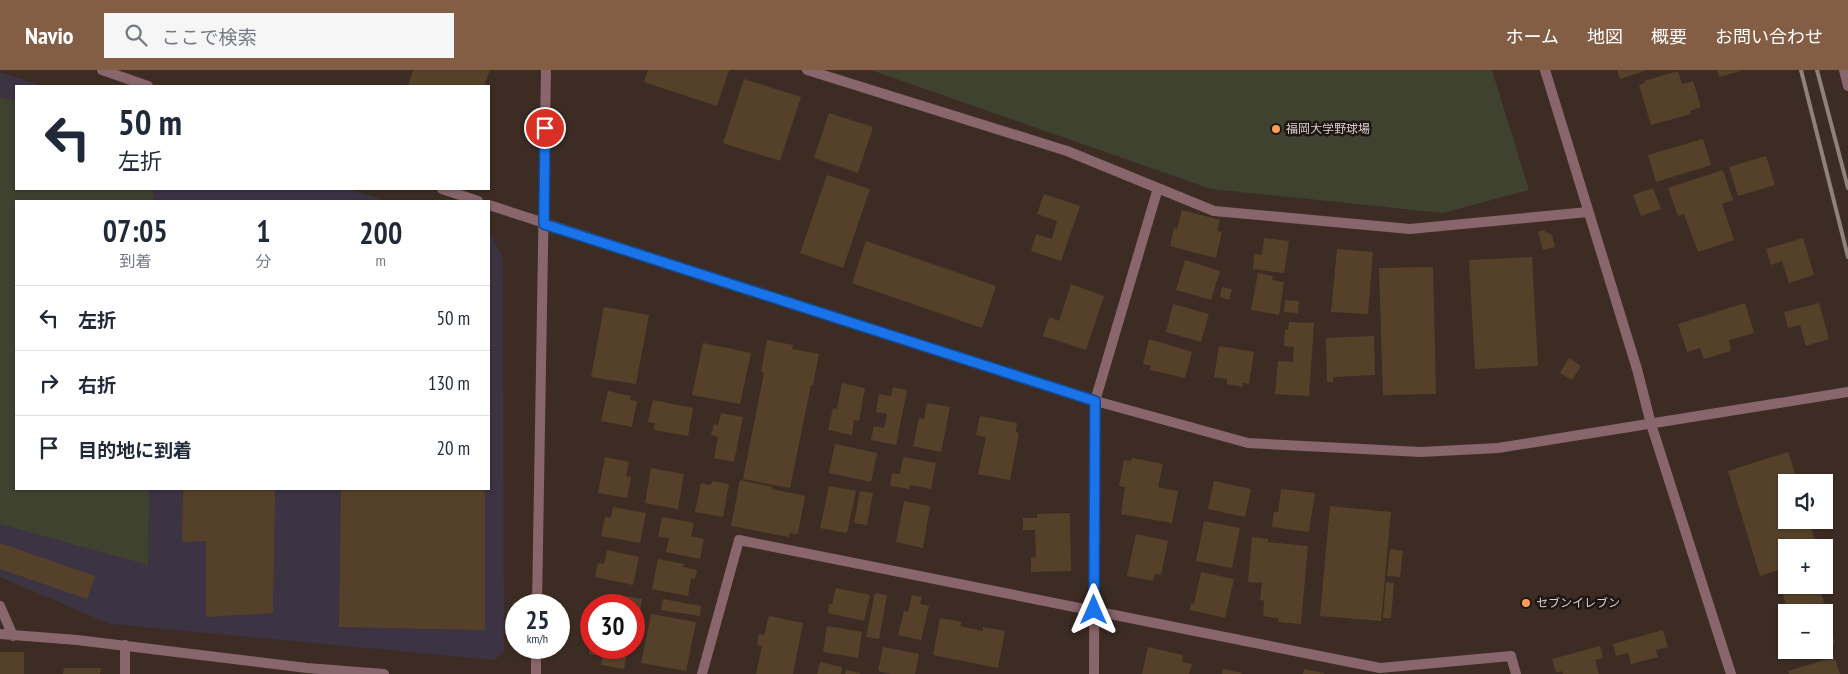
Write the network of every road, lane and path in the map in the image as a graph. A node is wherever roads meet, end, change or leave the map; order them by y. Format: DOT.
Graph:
graph roads {
  1 [pos="102,70"];
  2 [pos="546,70"];
  3 [pos="807,70"];
  4 [pos="1545,70"];
  5 [pos="1844,70"];
  6 [pos="145,85"];
  7 [pos="1848,86"];
  8 [pos="1158,188"];
  9 [pos="445,190"];
  10 [pos="475,200"];
  11 [pos="490,205"];
  12 [pos="1588,212"];
  13 [pos="544,224"];
  14 [pos="1848,392"];
  15 [pos="1095,401"];
  16 [pos="1651,424"];
  17 [pos="537,594"];
  18 [pos="0,606"];
  19 [pos="1094,610"];
  20 [pos="0,634"];
  21 [pos="13,636"];
  22 [pos="125,645"];
  23 [pos="536,659"];
  24 [pos="306,671"];
  25 [pos="125,674"];
  26 [pos="384,674"];
  27 [pos="536,674"];
  28 [pos="702,674"];
  29 [pos="1094,674"];
  30 [pos="1516,674"];
  31 [pos="1731,674"];
  1 -- 6 [label="street"];
  2 -- 13 [label="street"];
  3 -- 8 [label="street"];
  4 -- 12 [label="street"];
  5 -- 7 [label="street"];
  8 -- 12 [label="street"];
  8 -- 15 [label="street"];
  9 -- 10 [label="street"];
  11 -- 13 [label="street"];
  12 -- 16 [label="street"];
  13 -- 15 [label="street"];
  13 -- 17 [label="street"];
  14 -- 16 [label="street"];
  15 -- 16 [label="street"];
  15 -- 19 [label="street"];
  16 -- 31 [label="street"];
  18 -- 21 [label="street"];
  19 -- 28 [label="street"];
  19 -- 29 [label="street"];
  19 -- 30 [label="street"];
  20 -- 21 [label="street"];
  21 -- 22 [label="street"];
  22 -- 24 [label="street"];
  22 -- 25 [label="street"];
  23 -- 27 [label="street"];
  24 -- 26 [label="street"];
}
